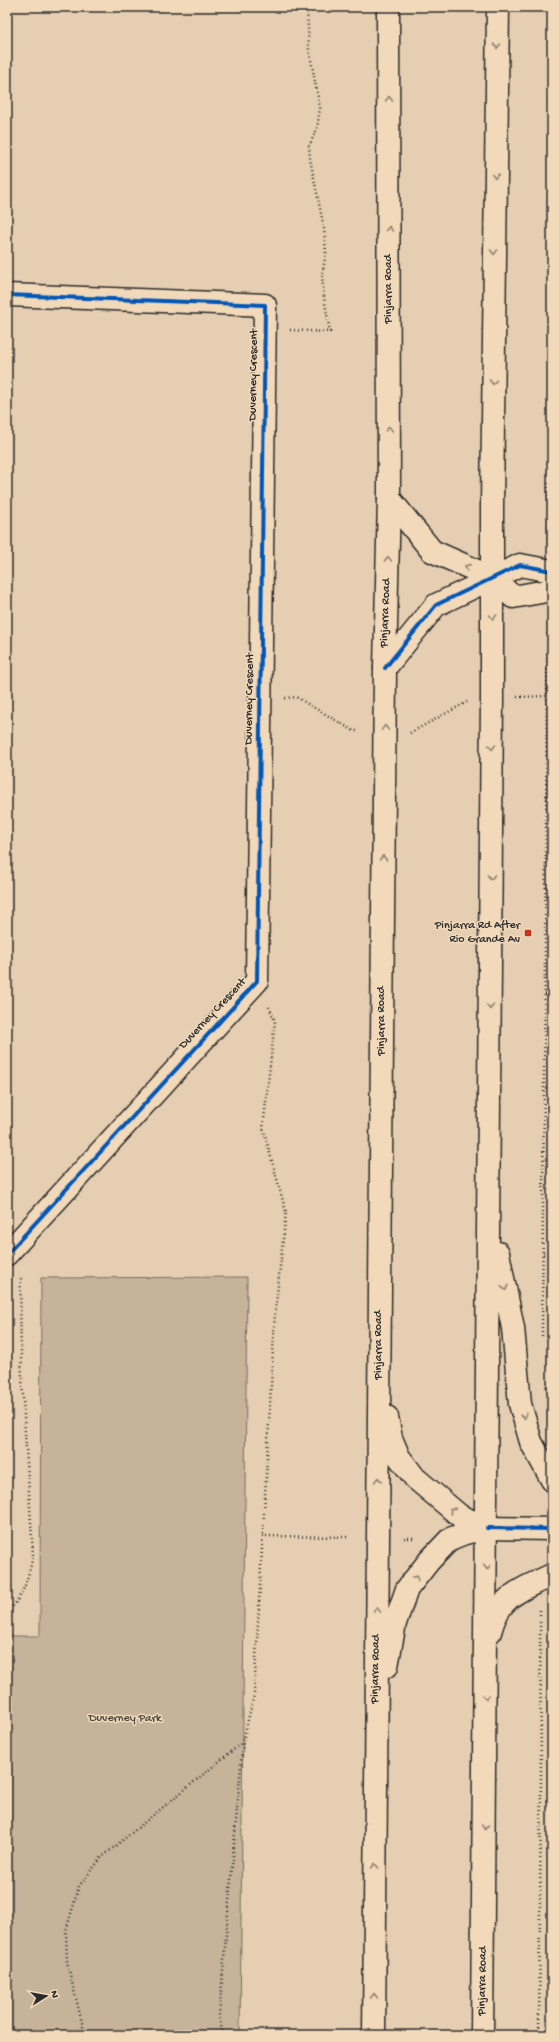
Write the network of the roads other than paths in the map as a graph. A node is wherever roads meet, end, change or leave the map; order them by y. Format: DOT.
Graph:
graph roads {
  1 [pos="388,7"];
  2 [pos="498,7"];
  3 [pos="7,294"];
  4 [pos="389,498"];
  5 [pos="552,572"];
  6 [pos="493,578"];
  7 [pos="552,590"];
  8 [pos="385,668"];
  9 [pos="489,1208"];
  10 [pos="7,1254"];
  11 [pos="379,1381"];
  12 [pos="552,1480"];
  13 [pos="487,1528"];
  14 [pos="552,1529"];
  15 [pos="552,1576"];
  16 [pos="486,1649"];
  17 [pos="376,1722"];
  18 [pos="374,2035"];
  19 [pos="482,2035"];
  4 -- 1 [label="main road, Pinjarra Road, one-way"];
  2 -- 6 [label="main road, Pinjarra Road, one-way"];
  3 -- 10 [label="main road, Duverney Crescent"];
  6 -- 4 [label="main road, one-way"];
  8 -- 4 [label="main road, Pinjarra Road, one-way"];
  5 -- 6 [label="main road"];
  6 -- 7 [label="main road"];
  6 -- 8 [label="main road"];
  6 -- 9 [label="main road, Pinjarra Road, one-way"];
  11 -- 8 [label="main road, Pinjarra Road, one-way"];
  9 -- 12 [label="main road, one-way"];
  9 -- 13 [label="main road, Pinjarra Road"];
  13 -- 11 [label="main road, one-way"];
  17 -- 11 [label="main road, Pinjarra Road, one-way"];
  13 -- 14 [label="main road"];
  13 -- 16 [label="main road, Pinjarra Road, one-way"];
  17 -- 13 [label="main road, one-way"];
  15 -- 16 [label="main road"];
  16 -- 19 [label="main road, Pinjarra Road, one-way"];
  18 -- 17 [label="main road, Pinjarra Road, one-way"];
}
